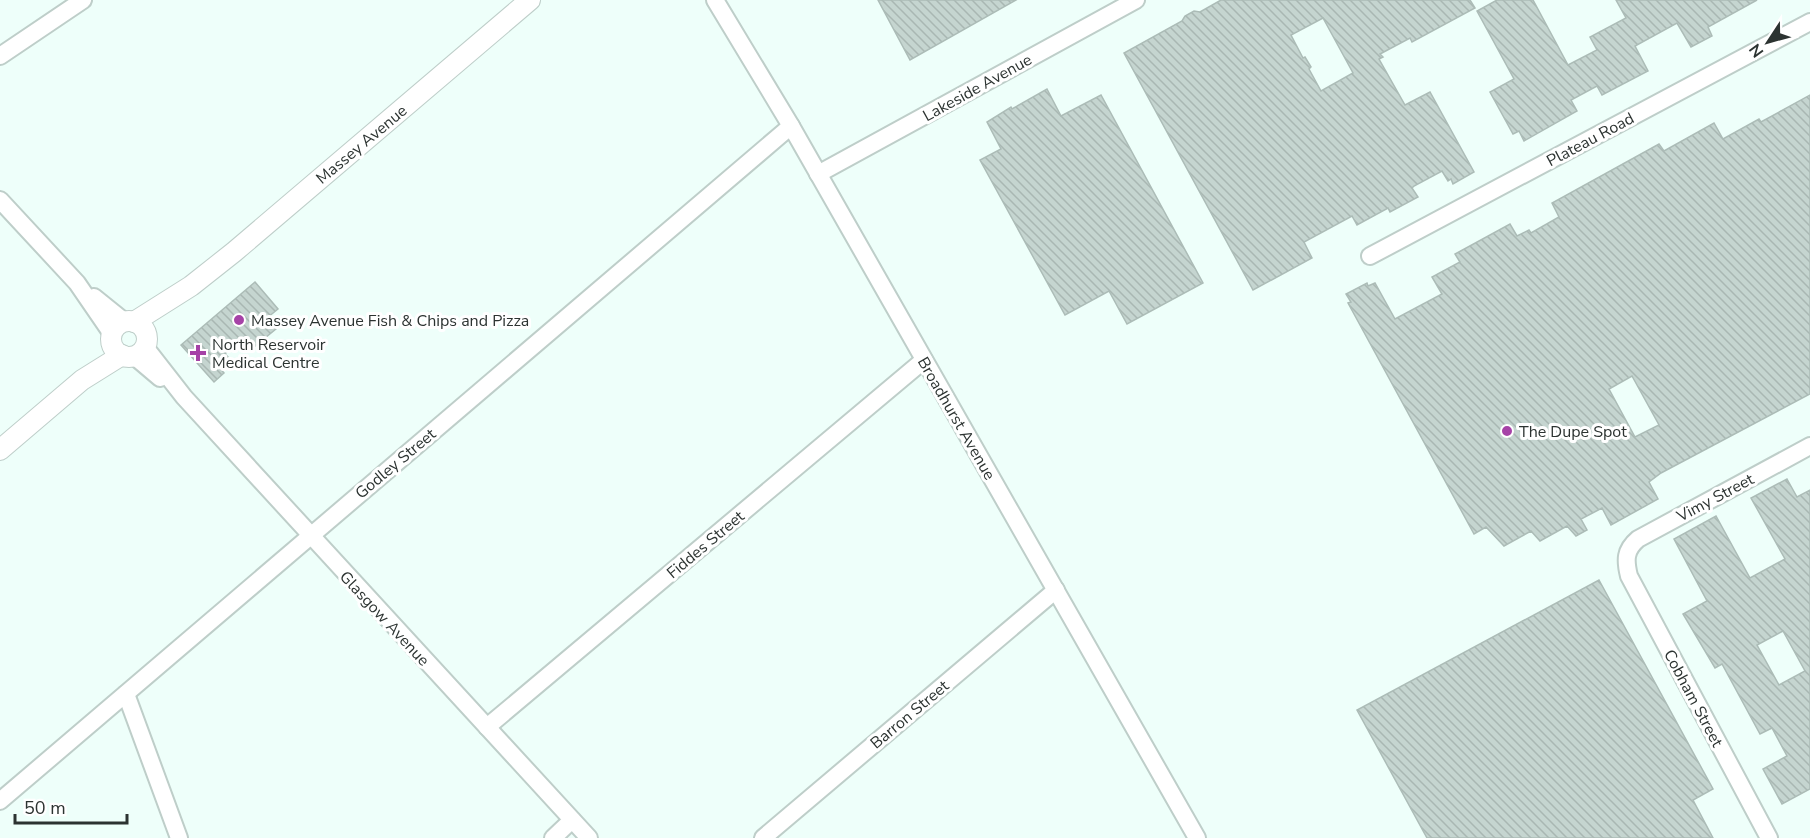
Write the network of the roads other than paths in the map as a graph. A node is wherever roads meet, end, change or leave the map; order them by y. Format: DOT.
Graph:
graph roads {
  1 [pos="83,0"];
  2 [pos="530,0"];
  3 [pos="715,0"];
  4 [pos="1136,0"];
  5 [pos="1810,22"];
  6 [pos="0,56"];
  7 [pos="791,126"];
  8 [pos="818,174"];
  9 [pos="0,200"];
  10 [pos="1370,256"];
  11 [pos="129,339"];
  12 [pos="924,360"];
  13 [pos="0,450"];
  14 [pos="1808,451"];
  15 [pos="309,536"];
  16 [pos="1627,555"];
  17 [pos="1056,590"];
  18 [pos="126,693"];
  19 [pos="487,727"];
  20 [pos="0,801"];
  21 [pos="572,820"];
  22 [pos="179,838"];
  23 [pos="553,838"];
  24 [pos="589,838"];
  25 [pos="763,838"];
  26 [pos="1197,838"];
  27 [pos="1769,838"];
  1 -- 6 [label="street"];
  2 -- 11 [label="street, Massey Avenue"];
  3 -- 7 [label="street, Broadhurst Avenue"];
  4 -- 8 [label="street, Lakeside Avenue"];
  5 -- 10 [label="street, Plateau Road"];
  7 -- 8 [label="street, Broadhurst Avenue"];
  7 -- 15 [label="street, Godley Street"];
  8 -- 12 [label="street, Broadhurst Avenue"];
  9 -- 11 [label="street, Glasgow Avenue"];
  11 -- 13 [label="street, Massey Avenue"];
  11 -- 15 [label="street, Glasgow Avenue"];
  12 -- 17 [label="street, Broadhurst Avenue"];
  12 -- 19 [label="street, Fiddes Street"];
  14 -- 16 [label="street, Vimy Street"];
  15 -- 18 [label="street, Godley Street"];
  15 -- 19 [label="street, Glasgow Avenue"];
  16 -- 27 [label="street, Cobham Street"];
  17 -- 25 [label="street, Barron Street"];
  17 -- 26 [label="street, Broadhurst Avenue"];
  18 -- 20 [label="street, Godley Street"];
  18 -- 22 [label="street"];
  19 -- 21 [label="street, Glasgow Avenue"];
  21 -- 23 [label="street"];
  21 -- 24 [label="street, Glasgow Avenue"];
}
